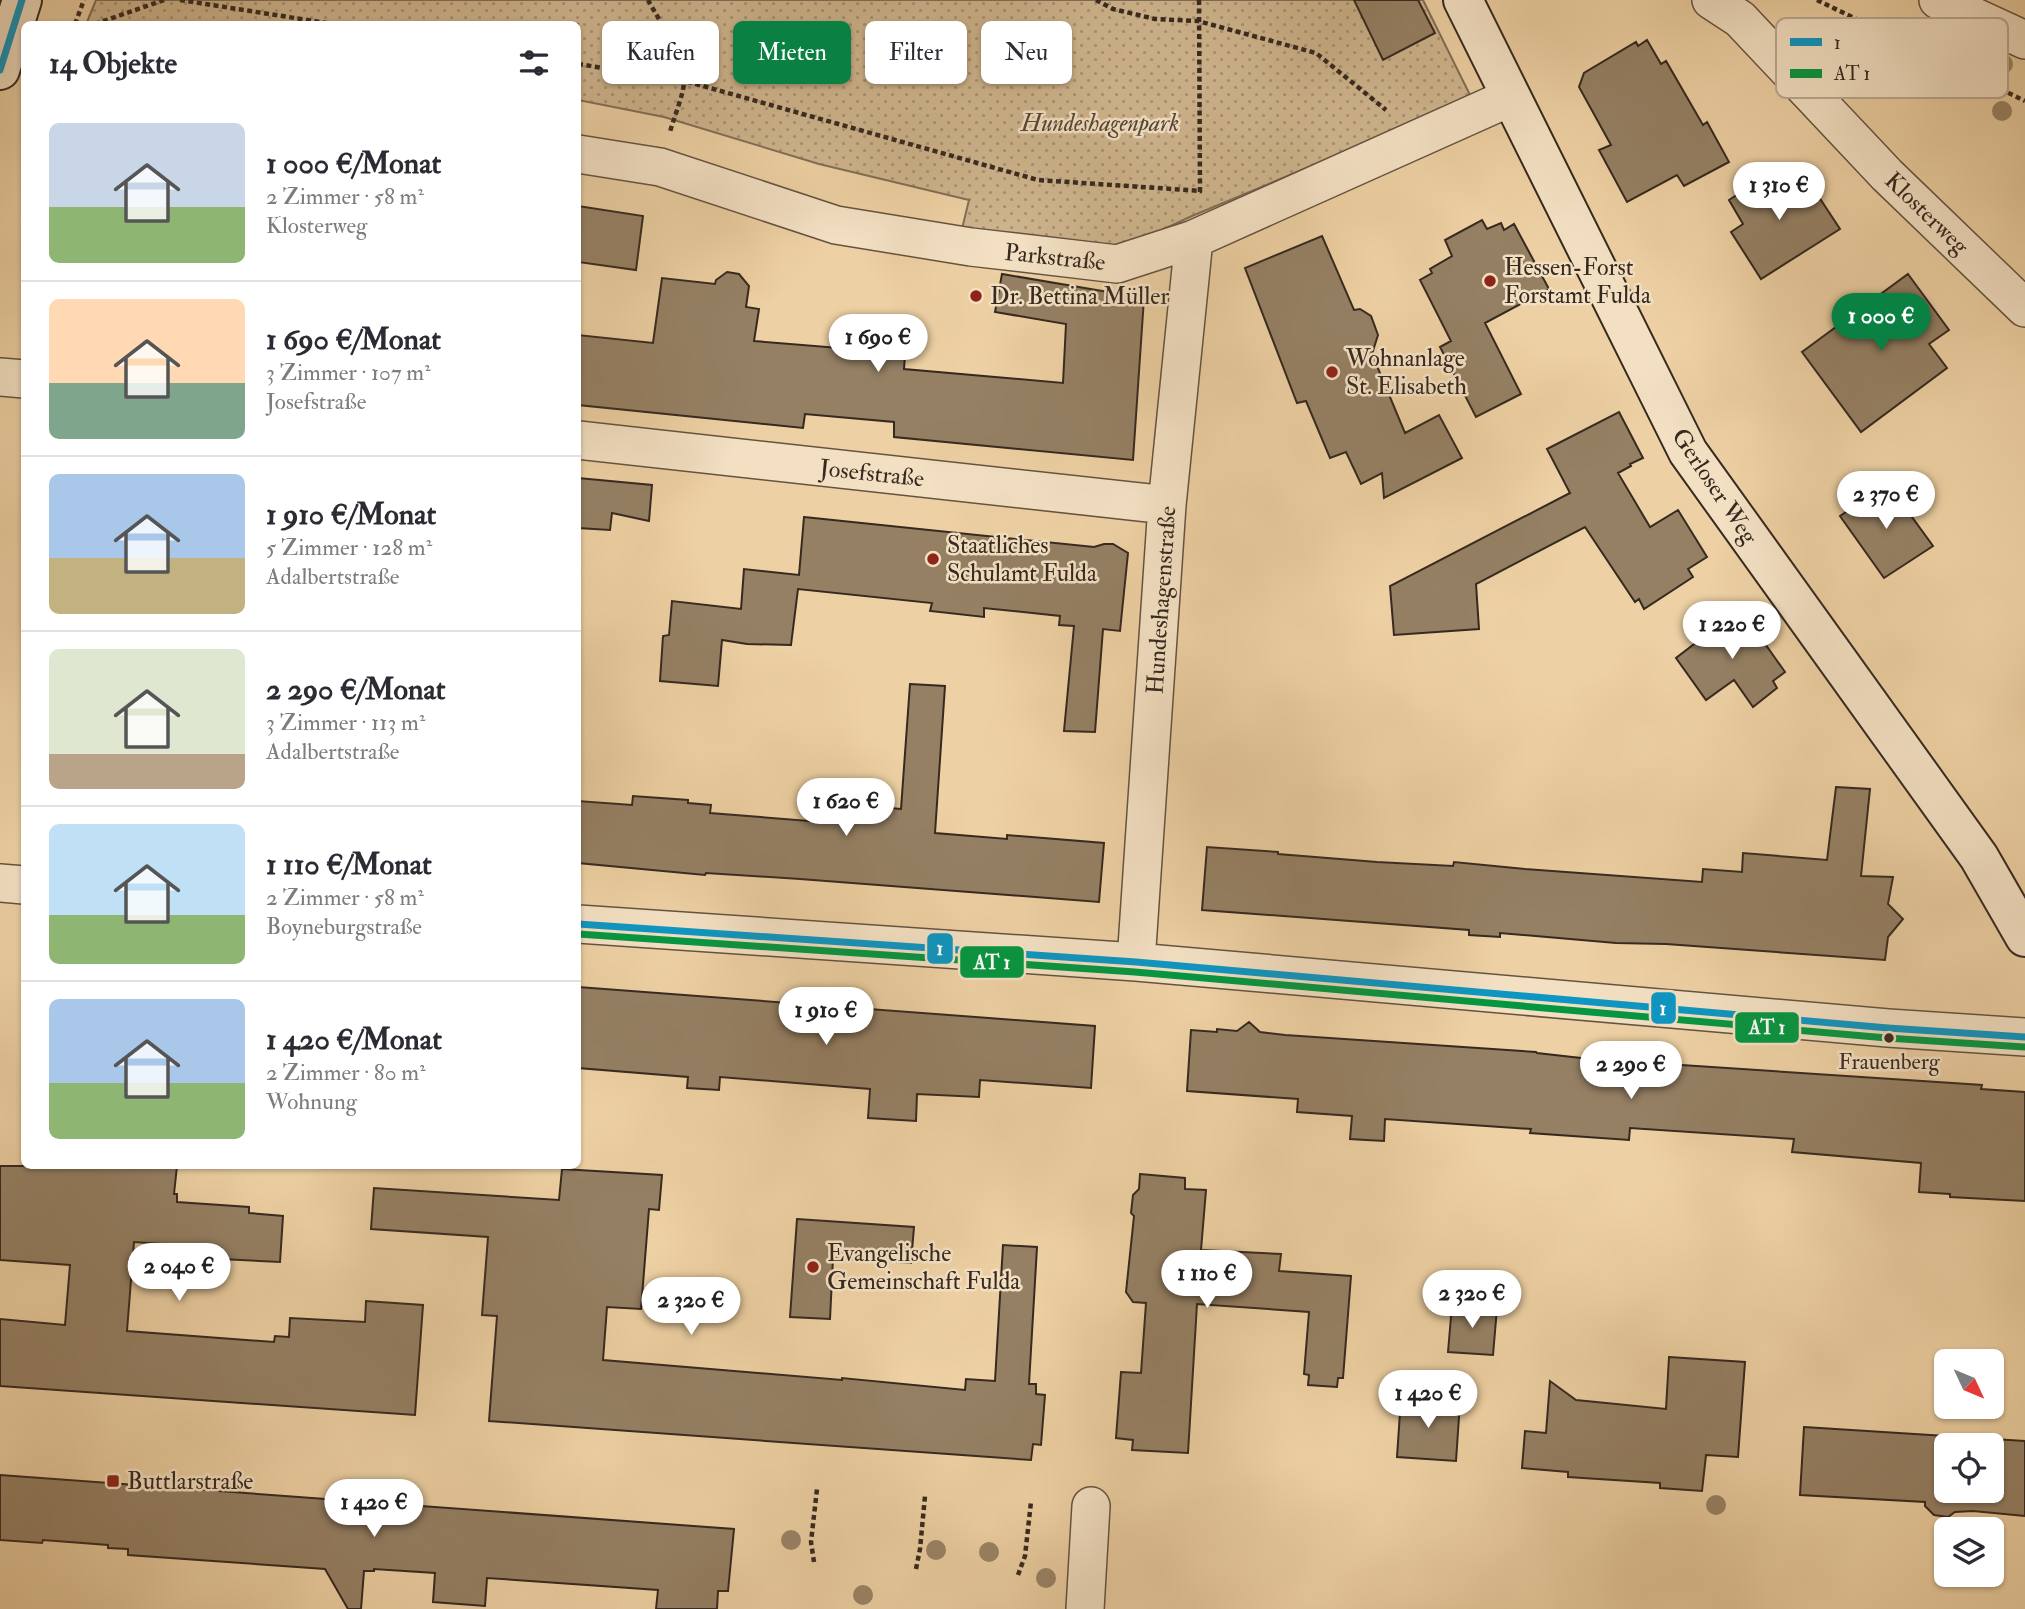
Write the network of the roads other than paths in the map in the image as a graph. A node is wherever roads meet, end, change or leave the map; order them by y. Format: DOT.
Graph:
graph roads {
  1 [pos="22,0"];
  2 [pos="1463,0"];
  3 [pos="1712,0"];
  4 [pos="1938,0"];
  5 [pos="1977,18"];
  6 [pos="2008,32"];
  7 [pos="2025,40"];
  8 [pos="1776,57"];
  9 [pos="0,70"];
  10 [pos="21,73"];
  11 [pos="1511,97"];
  12 [pos="1814,98"];
  13 [pos="581,155"];
  14 [pos="1194,239"];
  15 [pos="2025,308"];
  16 [pos="0,377"];
  17 [pos="21,380"];
  18 [pos="581,440"];
  19 [pos="1167,505"];
  20 [pos="0,883"];
  21 [pos="21,885"];
  22 [pos="581,924"];
  23 [pos="2025,937"];
  24 [pos="1136,962"];
  25 [pos="2025,1037"];
  26 [pos="1091,1506"];
  27 [pos="1085,1609"];
  1 -- 9 [label="street"];
  2 -- 11 [label="street, Gerloser Weg"];
  3 -- 8 [label="street, Klosterweg"];
  4 -- 5 [label="street"];
  6 -- 7 [label="street"];
  9 -- 10 [label="street"];
  11 -- 14 [label="street, Parkstraße"];
  11 -- 23 [label="street, Gerloser Weg"];
  12 -- 15 [label="street, Klosterweg"];
  13 -- 14 [label="street, Parkstraße"];
  14 -- 19 [label="street, Hundeshagenstraße"];
  16 -- 17 [label="street"];
  18 -- 19 [label="street, Josefstraße"];
  19 -- 24 [label="street, Hundeshagenstraße"];
  20 -- 21 [label="street"];
  22 -- 24 [label="street"];
  24 -- 25 [label="street"];
  26 -- 27 [label="street"];
}
